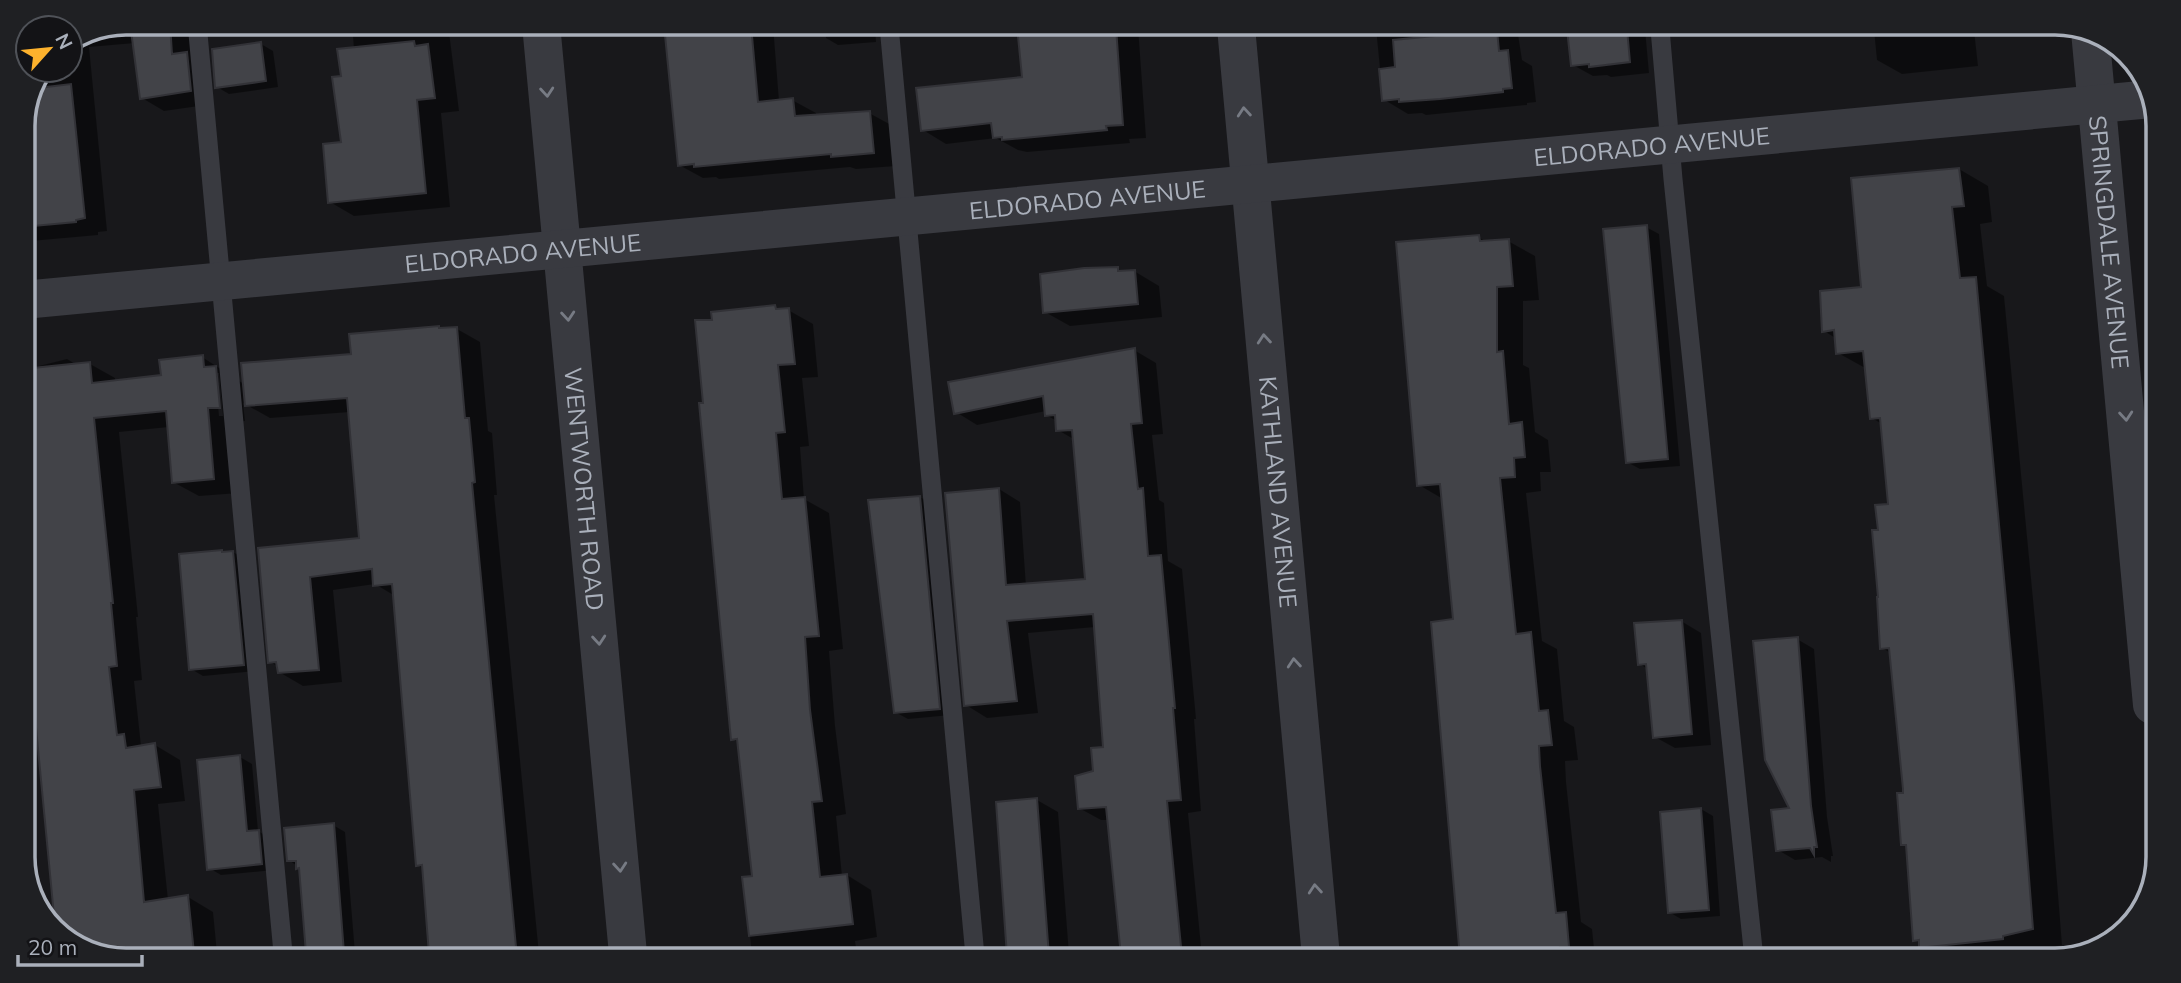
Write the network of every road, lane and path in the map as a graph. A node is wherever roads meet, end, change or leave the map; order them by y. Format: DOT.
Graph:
graph roads {
  1 [pos="198,35"];
  2 [pos="542,35"];
  3 [pos="890,35"];
  4 [pos="1237,35"];
  5 [pos="1661,35"];
  6 [pos="2091,43"];
  7 [pos="2142,100"];
  8 [pos="2097,105"];
  9 [pos="1670,144"];
  10 [pos="1250,183"];
  11 [pos="906,216"];
  12 [pos="562,248"];
  13 [pos="221,281"];
  14 [pos="35,298"];
  15 [pos="2146,640"];
  16 [pos="283,948"];
  17 [pos="627,948"];
  18 [pos="974,948"];
  19 [pos="1320,948"];
  20 [pos="1753,948"];
  1 -- 13 [label="lane"];
  2 -- 12 [label="street, WENTWORTH ROAD, one-way"];
  3 -- 11 [label="lane"];
  10 -- 4 [label="street, KATHLAND AVENUE, one-way"];
  5 -- 9 [label="lane"];
  6 -- 8 [label="street, SPRINGDALE AVENUE"];
  7 -- 8 [label="street, ELDORADO AVENUE"];
  8 -- 9 [label="street, ELDORADO AVENUE"];
  8 -- 15 [label="street, SPRINGDALE AVENUE, one-way"];
  9 -- 10 [label="street, ELDORADO AVENUE"];
  9 -- 20 [label="lane"];
  10 -- 11 [label="street, ELDORADO AVENUE"];
  19 -- 10 [label="street, KATHLAND AVENUE, one-way"];
  11 -- 12 [label="street, ELDORADO AVENUE"];
  11 -- 18 [label="lane"];
  12 -- 13 [label="street, ELDORADO AVENUE"];
  12 -- 17 [label="street, WENTWORTH ROAD, one-way"];
  13 -- 14 [label="street, ELDORADO AVENUE"];
  13 -- 16 [label="lane"];
}
